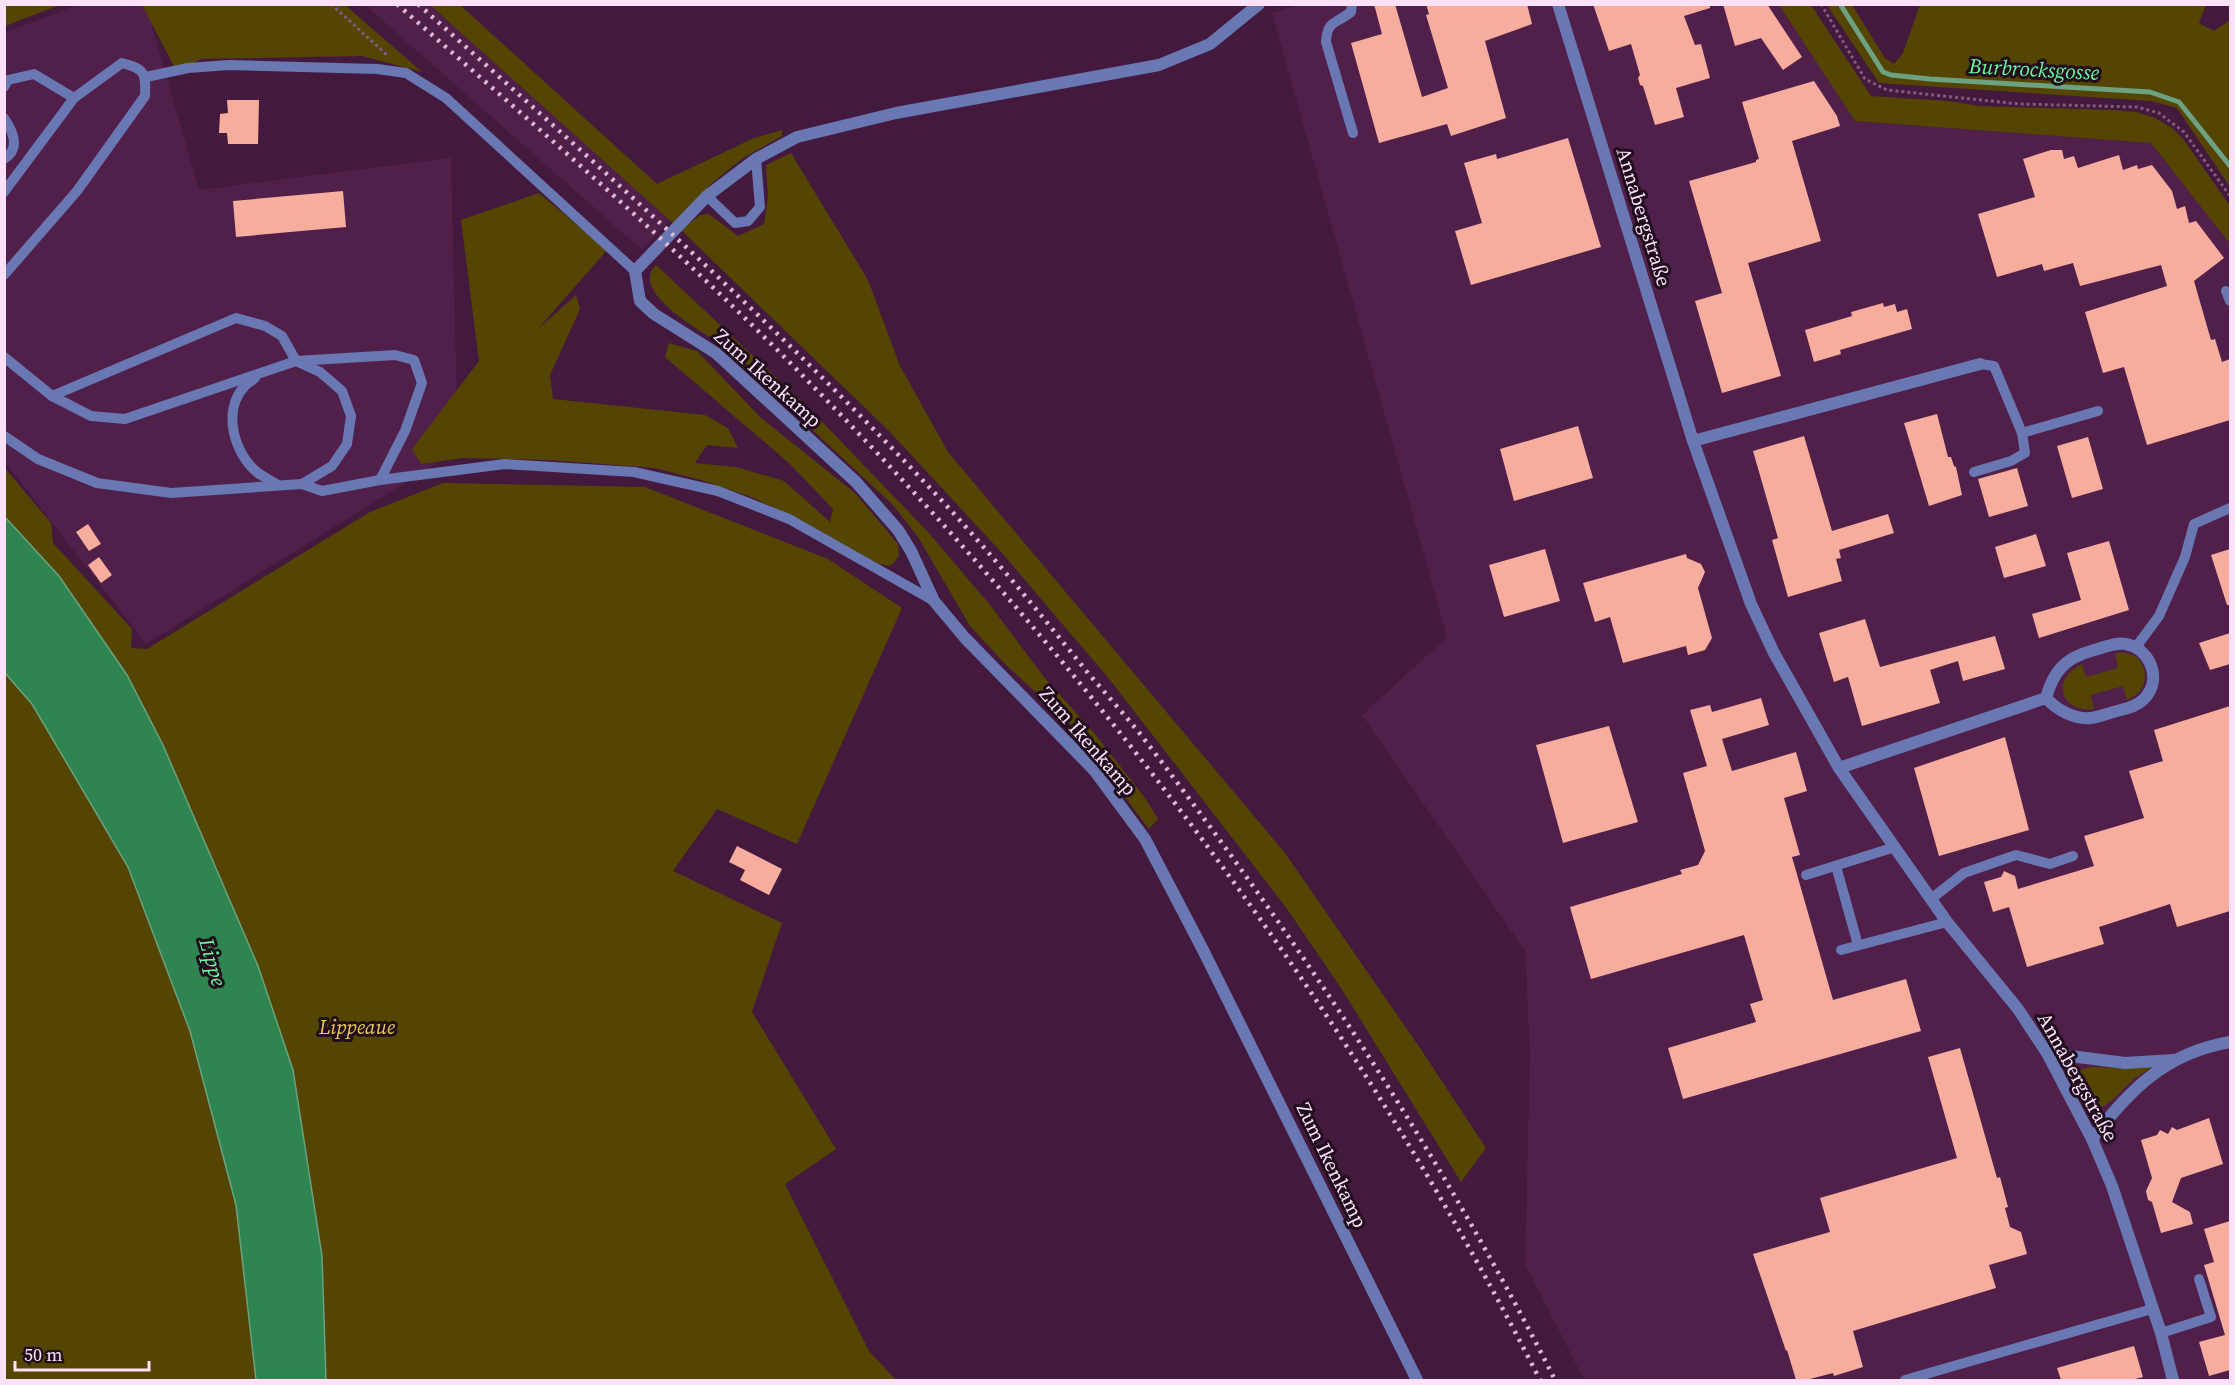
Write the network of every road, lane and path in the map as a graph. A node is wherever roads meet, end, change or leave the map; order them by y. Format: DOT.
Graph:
graph roads {
  1 [pos="332,4"];
  2 [pos="1259,4"];
  3 [pos="1352,4"];
  4 [pos="1558,4"];
  5 [pos="1821,4"];
  6 [pos="406,73"];
  7 [pos="146,77"];
  8 [pos="6,82"];
  9 [pos="75,98"];
  10 [pos="4,118"];
  11 [pos="1353,133"];
  12 [pos="4,159"];
  13 [pos="756,159"];
  14 [pos="4,192"];
  15 [pos="707,196"];
  16 [pos="2230,196"];
  17 [pos="635,271"];
  18 [pos="4,275"];
  19 [pos="4,357"];
  20 [pos="296,361"];
  21 [pos="1980,364"];
  22 [pos="264,372"];
  23 [pos="52,396"];
  24 [pos="2098,411"];
  25 [pos="2022,433"];
  26 [pos="4,436"];
  27 [pos="1693,441"];
  28 [pos="1974,472"];
  29 [pos="380,480"];
  30 [pos="302,484"];
  31 [pos="279,485"];
  32 [pos="2230,508"];
  33 [pos="934,602"];
  34 [pos="2136,647"];
  35 [pos="2046,698"];
  36 [pos="1839,768"];
  37 [pos="1894,847"];
  38 [pos="2073,856"];
  39 [pos="1836,866"];
  40 [pos="1806,875"];
  41 [pos="1931,899"];
  42 [pos="1947,922"];
  43 [pos="1858,945"];
  44 [pos="1841,950"];
  45 [pos="2230,1042"];
  46 [pos="2047,1053"];
  47 [pos="2174,1060"];
  48 [pos="2092,1139"];
  49 [pos="2199,1279"];
  50 [pos="2152,1309"];
  51 [pos="2161,1333"];
  52 [pos="1417,1380"];
  53 [pos="1905,1380"];
  54 [pos="2173,1380"];
  1 -- 6 [label="path"];
  2 -- 13 [label="street"];
  3 -- 11 [label="lane"];
  4 -- 27 [label="street, Annabergstraße"];
  5 -- 16 [label="path"];
  6 -- 7 [label="lane"];
  6 -- 17 [label="lane"];
  7 -- 9 [label="lane"];
  7 -- 18 [label="lane"];
  8 -- 9 [label="lane"];
  9 -- 14 [label="lane"];
  10 -- 12 [label="lane"];
  13 -- 15 [label="street"];
  13 -- 15 [label="lane"];
  15 -- 17 [label="street"];
  17 -- 33 [label="street, Zum Ikenkamp"];
  19 -- 23 [label="lane"];
  20 -- 22 [label="lane"];
  20 -- 23 [label="lane"];
  20 -- 29 [label="lane"];
  20 -- 30 [label="lane"];
  21 -- 25 [label="lane"];
  21 -- 27 [label="street"];
  22 -- 23 [label="lane"];
  22 -- 31 [label="lane"];
  24 -- 25 [label="lane"];
  25 -- 28 [label="lane"];
  26 -- 31 [label="lane"];
  27 -- 36 [label="street, Annabergstraße"];
  29 -- 30 [label="lane"];
  29 -- 33 [label="lane"];
  30 -- 31 [label="lane"];
  32 -- 34 [label="lane"];
  33 -- 52 [label="street, Zum Ikenkamp"];
  34 -- 35 [label="street"];
  34 -- 35 [label="street"];
  35 -- 36 [label="street"];
  36 -- 37 [label="street, Annabergstraße"];
  37 -- 39 [label="lane"];
  37 -- 41 [label="street, Annabergstraße"];
  38 -- 41 [label="lane"];
  39 -- 40 [label="lane"];
  39 -- 43 [label="lane"];
  41 -- 42 [label="street, Annabergstraße"];
  42 -- 43 [label="lane"];
  42 -- 46 [label="street, Annabergstraße"];
  43 -- 44 [label="lane"];
  45 -- 47 [label="street"];
  46 -- 47 [label="street"];
  46 -- 48 [label="street, Annabergstraße"];
  47 -- 48 [label="street"];
  48 -- 50 [label="street, Annabergstraße"];
  49 -- 51 [label="lane"];
  50 -- 51 [label="street, Annabergstraße"];
  50 -- 53 [label="lane"];
  51 -- 54 [label="street, Annabergstraße"];
}
